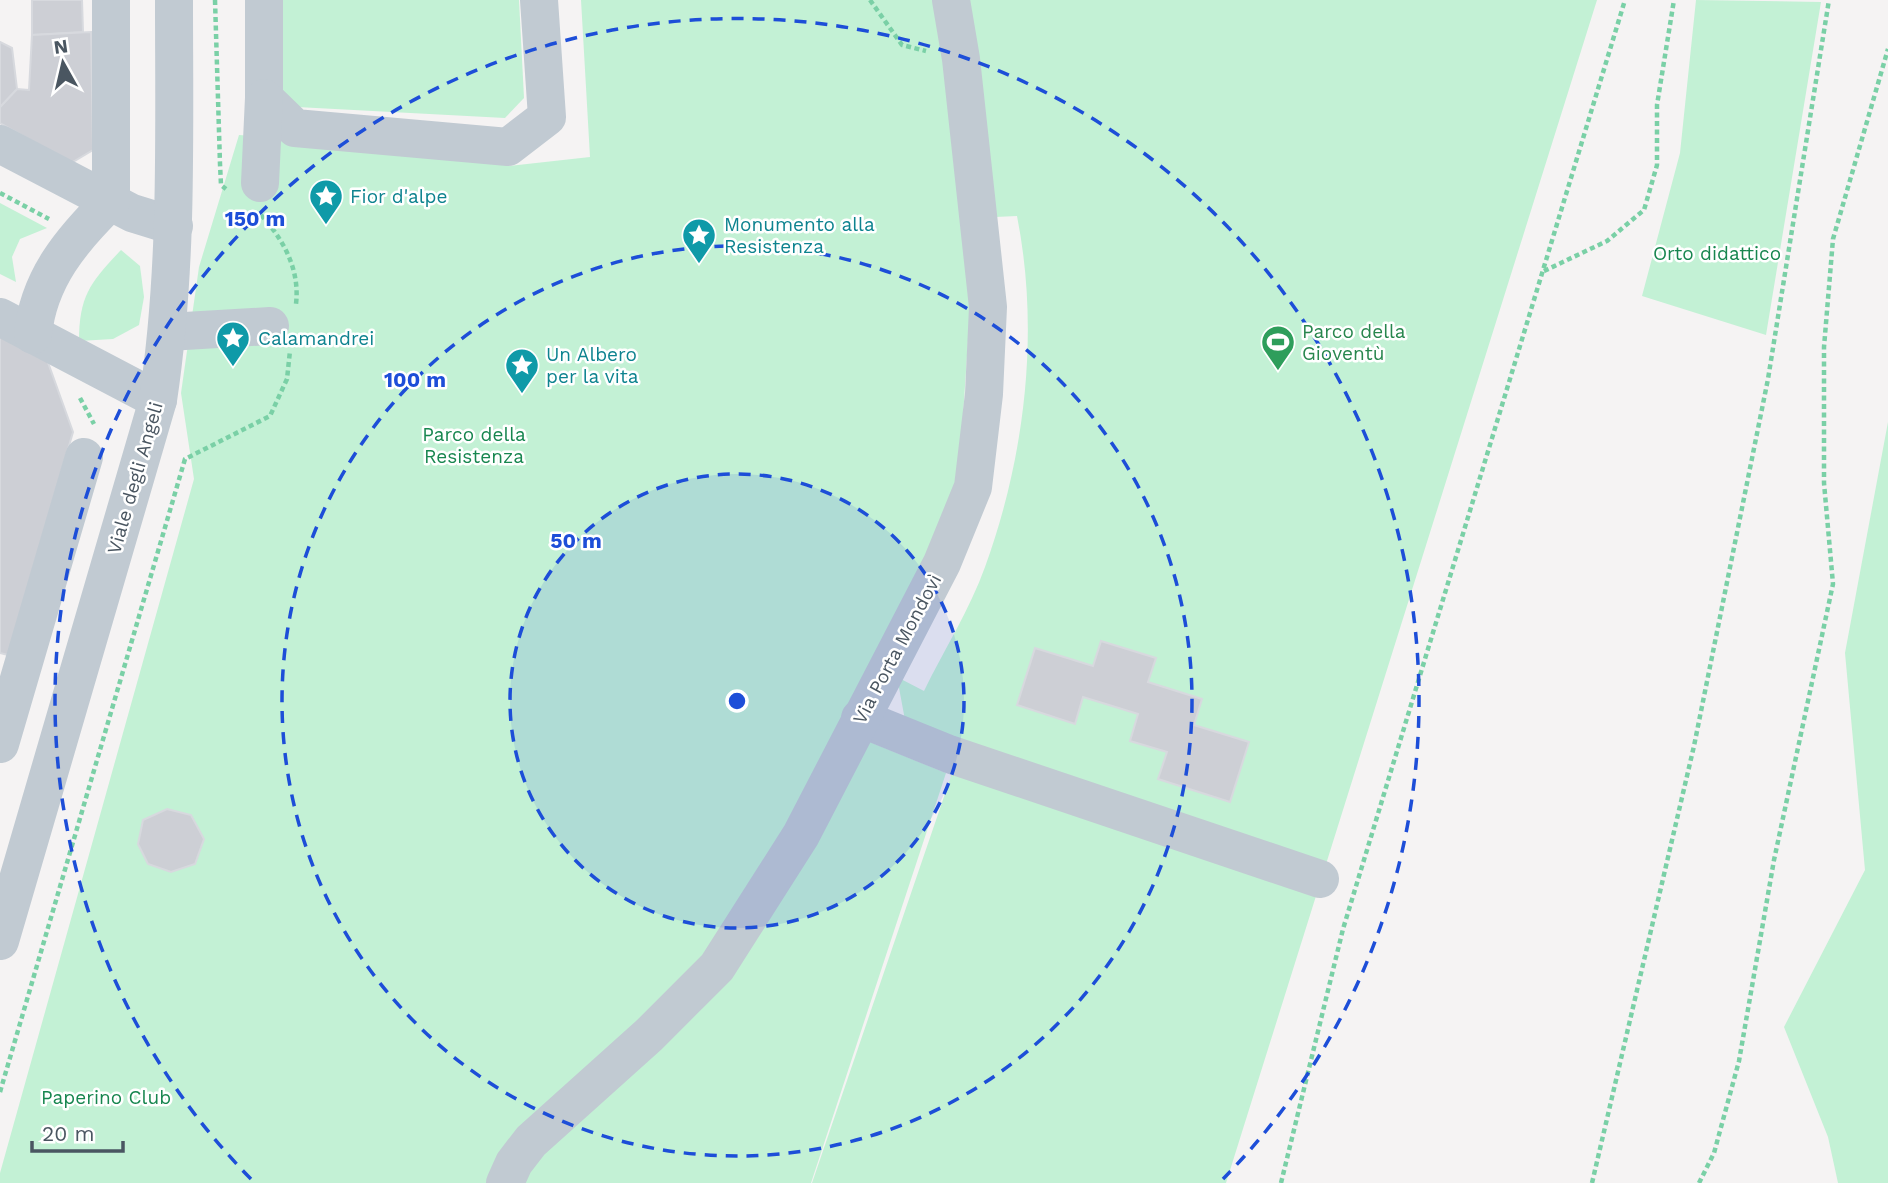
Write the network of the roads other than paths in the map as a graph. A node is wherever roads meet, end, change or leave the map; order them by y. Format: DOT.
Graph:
graph roads {
  1 [pos="111,0"];
  2 [pos="174,0"];
  3 [pos="264,0"];
  4 [pos="539,0"];
  5 [pos="951,0"];
  6 [pos="264,98"];
  7 [pos="0,144"];
  8 [pos="248,195"];
  9 [pos="111,201"];
  10 [pos="174,226"];
  11 [pos="286,325"];
  12 [pos="16,326"];
  13 [pos="168,332"];
  14 [pos="158,400"];
  15 [pos="90,443"];
  16 [pos="860,718"];
  17 [pos="0,744"];
  18 [pos="13,847"];
  19 [pos="1320,879"];
  20 [pos="0,941"];
  21 [pos="505,1183"];
  1 -- 9 [label="street"];
  2 -- 10 [label="street, Viale degli Angeli"];
  3 -- 6 [label="street"];
  4 -- 6 [label="street"];
  5 -- 16 [label="street, Via Porta Mondovì"];
  6 -- 8 [label="street"];
  7 -- 9 [label="street"];
  9 -- 10 [label="street"];
  9 -- 12 [label="street"];
  10 -- 13 [label="street, Viale degli Angeli"];
  11 -- 13 [label="street"];
  12 -- 14 [label="street"];
  13 -- 14 [label="street, Viale degli Angeli"];
  14 -- 18 [label="street, Viale degli Angeli"];
  15 -- 17 [label="street"];
  16 -- 19 [label="street"];
  16 -- 21 [label="street, Via Porta Mondovì"];
  18 -- 20 [label="street, Viale degli Angeli"];
}
